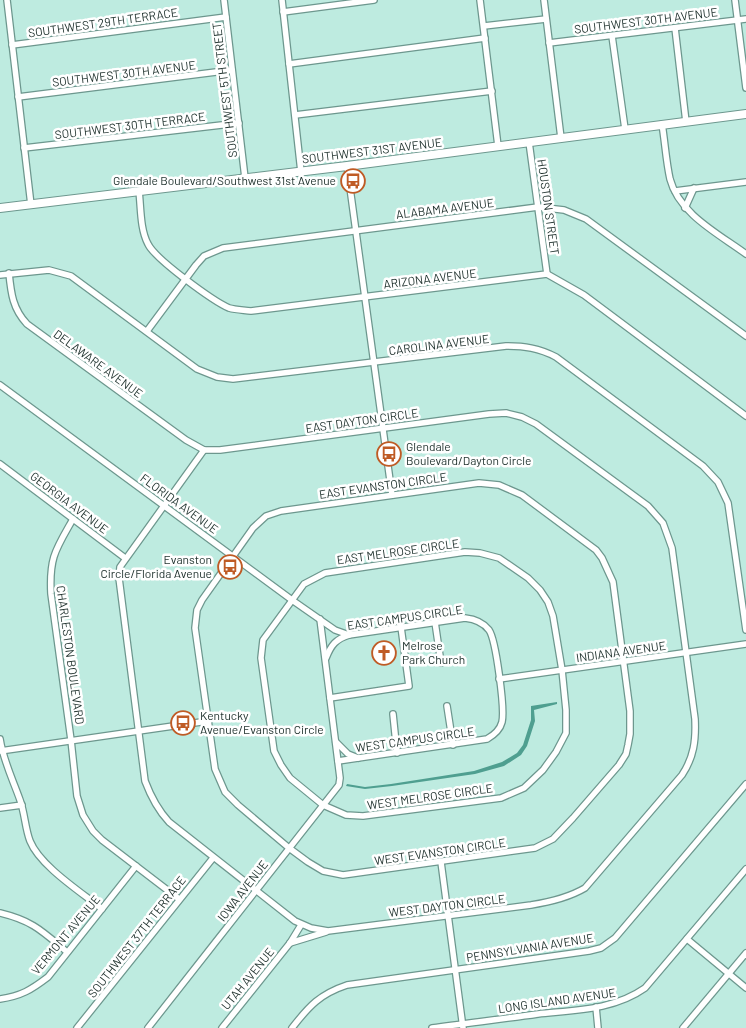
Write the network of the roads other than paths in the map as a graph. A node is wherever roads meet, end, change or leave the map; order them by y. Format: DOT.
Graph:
graph roads {
  1 [pos="7,0"];
  2 [pos="224,0"];
  3 [pos="282,0"];
  4 [pos="374,0"];
  5 [pos="480,0"];
  6 [pos="544,0"];
  7 [pos="735,0"];
  8 [pos="283,12"];
  9 [pos="226,17"];
  10 [pos="546,19"];
  11 [pos="746,19"];
  12 [pos="738,20"];
  13 [pos="484,26"];
  14 [pos="675,28"];
  15 [pos="612,36"];
  16 [pos="485,38"];
  17 [pos="549,43"];
  18 [pos="12,45"];
  19 [pos="289,64"];
  20 [pos="232,70"];
  21 [pos="746,88"];
  22 [pos="492,91"];
  23 [pos="18,97"];
  24 [pos="746,114"];
  25 [pos="295,115"];
  26 [pos="686,122"];
  27 [pos="238,123"];
  28 [pos="662,124"];
  29 [pos="625,130"];
  30 [pos="561,138"];
  31 [pos="529,142"];
  32 [pos="498,146"];
  33 [pos="24,148"];
  34 [pos="346,166"];
  35 [pos="301,172"];
  36 [pos="245,178"];
  37 [pos="746,182"];
  38 [pos="694,188"];
  39 [pos="139,191"];
  40 [pos="675,191"];
  41 [pos="31,204"];
  42 [pos="538,207"];
  43 [pos="0,208"];
  44 [pos="685,208"];
  45 [pos="356,231"];
  46 [pos="746,254"];
  47 [pos="0,274"];
  48 [pos="9,274"];
  49 [pos="547,274"];
  50 [pos="186,279"];
  51 [pos="365,298"];
  52 [pos="147,331"];
  53 [pos="746,336"];
  54 [pos="374,363"];
  55 [pos="0,385"];
  56 [pos="746,416"];
  57 [pos="383,429"];
  58 [pos="204,450"];
  59 [pos="0,464"];
  60 [pos="392,495"];
  61 [pos="164,505"];
  62 [pos="73,519"];
  63 [pos="234,557"];
  64 [pos="125,558"];
  65 [pos="292,600"];
  66 [pos="320,619"];
  67 [pos="435,622"];
  68 [pos="401,627"];
  69 [pos="746,630"];
  70 [pos="349,635"];
  71 [pos="746,644"];
  72 [pos="261,650"];
  73 [pos="686,653"];
  74 [pos="325,660"];
  75 [pos="624,661"];
  76 [pos="441,663"];
  77 [pos="562,670"];
  78 [pos="499,679"];
  79 [pos="330,698"];
  80 [pos="447,706"];
  81 [pos="393,714"];
  82 [pos="208,721"];
  83 [pos="139,730"];
  84 [pos="0,739"];
  85 [pos="71,740"];
  86 [pos="336,742"];
  87 [pos="453,745"];
  88 [pos="1,751"];
  89 [pos="397,753"];
  90 [pos="359,758"];
  91 [pos="338,761"];
  92 [pos="746,784"];
  93 [pos="22,805"];
  94 [pos="323,805"];
  95 [pos="0,808"];
  96 [pos="289,848"];
  97 [pos="213,858"];
  98 [pos="441,862"];
  99 [pos="136,866"];
  100 [pos="746,869"];
  101 [pos="255,891"];
  102 [pos="179,899"];
  103 [pos="102,908"];
  104 [pos="0,914"];
  105 [pos="448,916"];
  106 [pos="301,925"];
  107 [pos="328,931"];
  108 [pos="687,939"];
  109 [pos="290,943"];
  110 [pos="67,952"];
  111 [pos="746,953"];
  112 [pos="455,970"];
  113 [pos="728,974"];
  114 [pos="746,988"];
  115 [pos="0,1000"];
  116 [pos="596,1007"];
  117 [pos="463,1026"];
  118 [pos="77,1028"];
  119 [pos="148,1028"];
  120 [pos="222,1028"];
  121 [pos="292,1028"];
  122 [pos="432,1028"];
  123 [pos="598,1028"];
  124 [pos="683,1028"];
  1 -- 18 [label="street"];
  2 -- 9 [label="street, SOUTHWEST 5TH STREET"];
  3 -- 8 [label="street"];
  4 -- 8 [label="street"];
  5 -- 13 [label="street"];
  6 -- 10 [label="street"];
  7 -- 12 [label="street"];
  8 -- 19 [label="street"];
  9 -- 18 [label="street, SOUTHWEST 29TH TERRACE"];
  9 -- 20 [label="street, SOUTHWEST 5TH STREET"];
  10 -- 13 [label="street"];
  10 -- 17 [label="street"];
  11 -- 12 [label="street, SOUTHWEST 30TH AVENUE"];
  12 -- 14 [label="street, SOUTHWEST 30TH AVENUE"];
  12 -- 21 [label="street"];
  13 -- 16 [label="street"];
  14 -- 15 [label="street, SOUTHWEST 30TH AVENUE"];
  14 -- 26 [label="street"];
  15 -- 17 [label="street, SOUTHWEST 30TH AVENUE"];
  15 -- 29 [label="street"];
  16 -- 19 [label="street"];
  16 -- 22 [label="street"];
  17 -- 30 [label="street"];
  18 -- 23 [label="street"];
  19 -- 25 [label="street"];
  20 -- 23 [label="street, SOUTHWEST 30TH AVENUE"];
  20 -- 27 [label="street, SOUTHWEST 5TH STREET"];
  22 -- 25 [label="street"];
  22 -- 32 [label="street"];
  23 -- 33 [label="street"];
  24 -- 26 [label="main road, SOUTHWEST 31ST AVENUE"];
  25 -- 35 [label="street"];
  26 -- 28 [label="main road, SOUTHWEST 31ST AVENUE"];
  27 -- 33 [label="street, SOUTHWEST 30TH TERRACE"];
  27 -- 36 [label="street, SOUTHWEST 5TH STREET"];
  28 -- 29 [label="main road, SOUTHWEST 31ST AVENUE"];
  28 -- 40 [label="street"];
  29 -- 30 [label="main road, SOUTHWEST 31ST AVENUE"];
  30 -- 31 [label="main road, SOUTHWEST 31ST AVENUE"];
  31 -- 32 [label="main road, SOUTHWEST 31ST AVENUE"];
  31 -- 42 [label="street, HOUSTON STREET"];
  32 -- 34 [label="main road, SOUTHWEST 31ST AVENUE"];
  33 -- 41 [label="street"];
  34 -- 35 [label="main road, SOUTHWEST 31ST AVENUE"];
  34 -- 45 [label="street"];
  35 -- 36 [label="main road, SOUTHWEST 31ST AVENUE"];
  36 -- 39 [label="main road, SOUTHWEST 31ST AVENUE"];
  37 -- 38 [label="street"];
  38 -- 40 [label="street"];
  38 -- 44 [label="street"];
  39 -- 41 [label="main road, SOUTHWEST 31ST AVENUE"];
  39 -- 50 [label="street, ARIZONA AVENUE"];
  40 -- 44 [label="street"];
  41 -- 43 [label="main road, SOUTHWEST 31ST AVENUE"];
  42 -- 45 [label="street, ALABAMA AVENUE"];
  42 -- 49 [label="street, HOUSTON STREET"];
  42 -- 53 [label="street, ALABAMA AVENUE"];
  44 -- 46 [label="street"];
  45 -- 50 [label="street, ALABAMA AVENUE"];
  45 -- 51 [label="street"];
  47 -- 48 [label="street, CAROLINA AVENUE"];
  48 -- 52 [label="street, CAROLINA AVENUE"];
  48 -- 58 [label="street, DELAWARE AVENUE"];
  49 -- 51 [label="street, ARIZONA AVENUE"];
  49 -- 56 [label="street"];
  50 -- 51 [label="street, ARIZONA AVENUE"];
  50 -- 52 [label="street, ALABAMA AVENUE"];
  51 -- 54 [label="street"];
  52 -- 54 [label="street, CAROLINA AVENUE"];
  54 -- 57 [label="street"];
  54 -- 69 [label="street, CAROLINA AVENUE"];
  55 -- 61 [label="street, FLORIDA AVENUE"];
  57 -- 58 [label="street, EAST DAYTON CIRCLE"];
  57 -- 60 [label="street"];
  57 -- 73 [label="street, EAST DAYTON CIRCLE"];
  58 -- 61 [label="street"];
  59 -- 62 [label="street, GEORGIA AVENUE"];
  60 -- 63 [label="street, EAST EVANSTON CIRCLE"];
  60 -- 75 [label="street, EAST EVANSTON CIRCLE"];
  61 -- 63 [label="street, FLORIDA AVENUE"];
  61 -- 64 [label="street"];
  62 -- 64 [label="street, GEORGIA AVENUE"];
  62 -- 85 [label="street, CHARLESTON BOULEVARD"];
  63 -- 65 [label="street, FLORIDA AVENUE"];
  63 -- 82 [label="street, EAST EVANSTON CIRCLE"];
  64 -- 83 [label="street"];
  65 -- 66 [label="street, FLORIDA AVENUE"];
  65 -- 72 [label="street, EAST MELROSE CIRCLE"];
  65 -- 77 [label="street, EAST MELROSE CIRCLE"];
  66 -- 70 [label="street, FLORIDA AVENUE"];
  66 -- 74 [label="street"];
  67 -- 68 [label="street, EAST CAMPUS CIRCLE"];
  67 -- 76 [label="street"];
  67 -- 78 [label="street, EAST CAMPUS CIRCLE"];
  68 -- 70 [label="street, EAST CAMPUS CIRCLE"];
  68 -- 79 [label="street"];
  70 -- 74 [label="street, EAST CAMPUS CIRCLE"];
  71 -- 73 [label="street, INDIANA AVENUE"];
  72 -- 94 [label="street, WEST MELROSE CIRCLE"];
  73 -- 75 [label="street, INDIANA AVENUE"];
  73 -- 105 [label="street, WEST DAYTON CIRCLE"];
  74 -- 79 [label="street"];
  75 -- 77 [label="street, INDIANA AVENUE"];
  75 -- 98 [label="street, WEST EVANSTON CIRCLE"];
  77 -- 78 [label="street, INDIANA AVENUE"];
  77 -- 94 [label="street, WEST MELROSE CIRCLE"];
  78 -- 87 [label="street, WEST CAMPUS CIRCLE"];
  79 -- 86 [label="street"];
  80 -- 87 [label="street"];
  81 -- 89 [label="street"];
  82 -- 83 [label="street"];
  82 -- 96 [label="street, WEST EVANSTON CIRCLE"];
  83 -- 85 [label="street"];
  83 -- 97 [label="street, WEST DAYTON CIRCLE"];
  84 -- 88 [label="street"];
  85 -- 88 [label="street"];
  85 -- 99 [label="street, CHARLESTON BOULEVARD"];
  86 -- 90 [label="street"];
  86 -- 91 [label="street"];
  87 -- 89 [label="street, WEST CAMPUS CIRCLE"];
  88 -- 93 [label="street"];
  89 -- 90 [label="street, WEST CAMPUS CIRCLE"];
  90 -- 91 [label="street, WEST CAMPUS CIRCLE"];
  91 -- 94 [label="street, IOWA AVENUE"];
  92 -- 112 [label="street, PENNSYLVANIA AVENUE"];
  93 -- 95 [label="street"];
  93 -- 103 [label="street"];
  94 -- 96 [label="street, IOWA AVENUE"];
  96 -- 98 [label="street, WEST EVANSTON CIRCLE"];
  96 -- 101 [label="street, IOWA AVENUE"];
  97 -- 101 [label="street, WEST DAYTON CIRCLE"];
  97 -- 102 [label="street, SOUTHWEST 37TH TERRACE"];
  98 -- 105 [label="street"];
  99 -- 102 [label="street, CHARLESTON BOULEVARD"];
  99 -- 103 [label="street, VERMONT AVENUE"];
  100 -- 108 [label="street, LONG ISLAND AVENUE"];
  101 -- 106 [label="street, WEST DAYTON CIRCLE"];
  101 -- 119 [label="street, IOWA AVENUE"];
  102 -- 118 [label="street, SOUTHWEST 37TH TERRACE"];
  103 -- 110 [label="street, VERMONT AVENUE"];
  104 -- 110 [label="street"];
  105 -- 107 [label="street, WEST DAYTON CIRCLE"];
  105 -- 112 [label="street"];
  106 -- 107 [label="street, WEST DAYTON CIRCLE"];
  106 -- 109 [label="street, UTAH AVENUE"];
  107 -- 109 [label="street, UTAH AVENUE"];
  108 -- 113 [label="street"];
  108 -- 116 [label="street, LONG ISLAND AVENUE"];
  109 -- 120 [label="street, UTAH AVENUE"];
  110 -- 115 [label="street, VERMONT AVENUE"];
  111 -- 113 [label="street"];
  112 -- 117 [label="street"];
  112 -- 121 [label="street, PENNSYLVANIA AVENUE"];
  113 -- 114 [label="street"];
  113 -- 124 [label="street"];
  116 -- 117 [label="street, LONG ISLAND AVENUE"];
  116 -- 123 [label="street"];
  117 -- 122 [label="street, LONG ISLAND AVENUE"];
}
